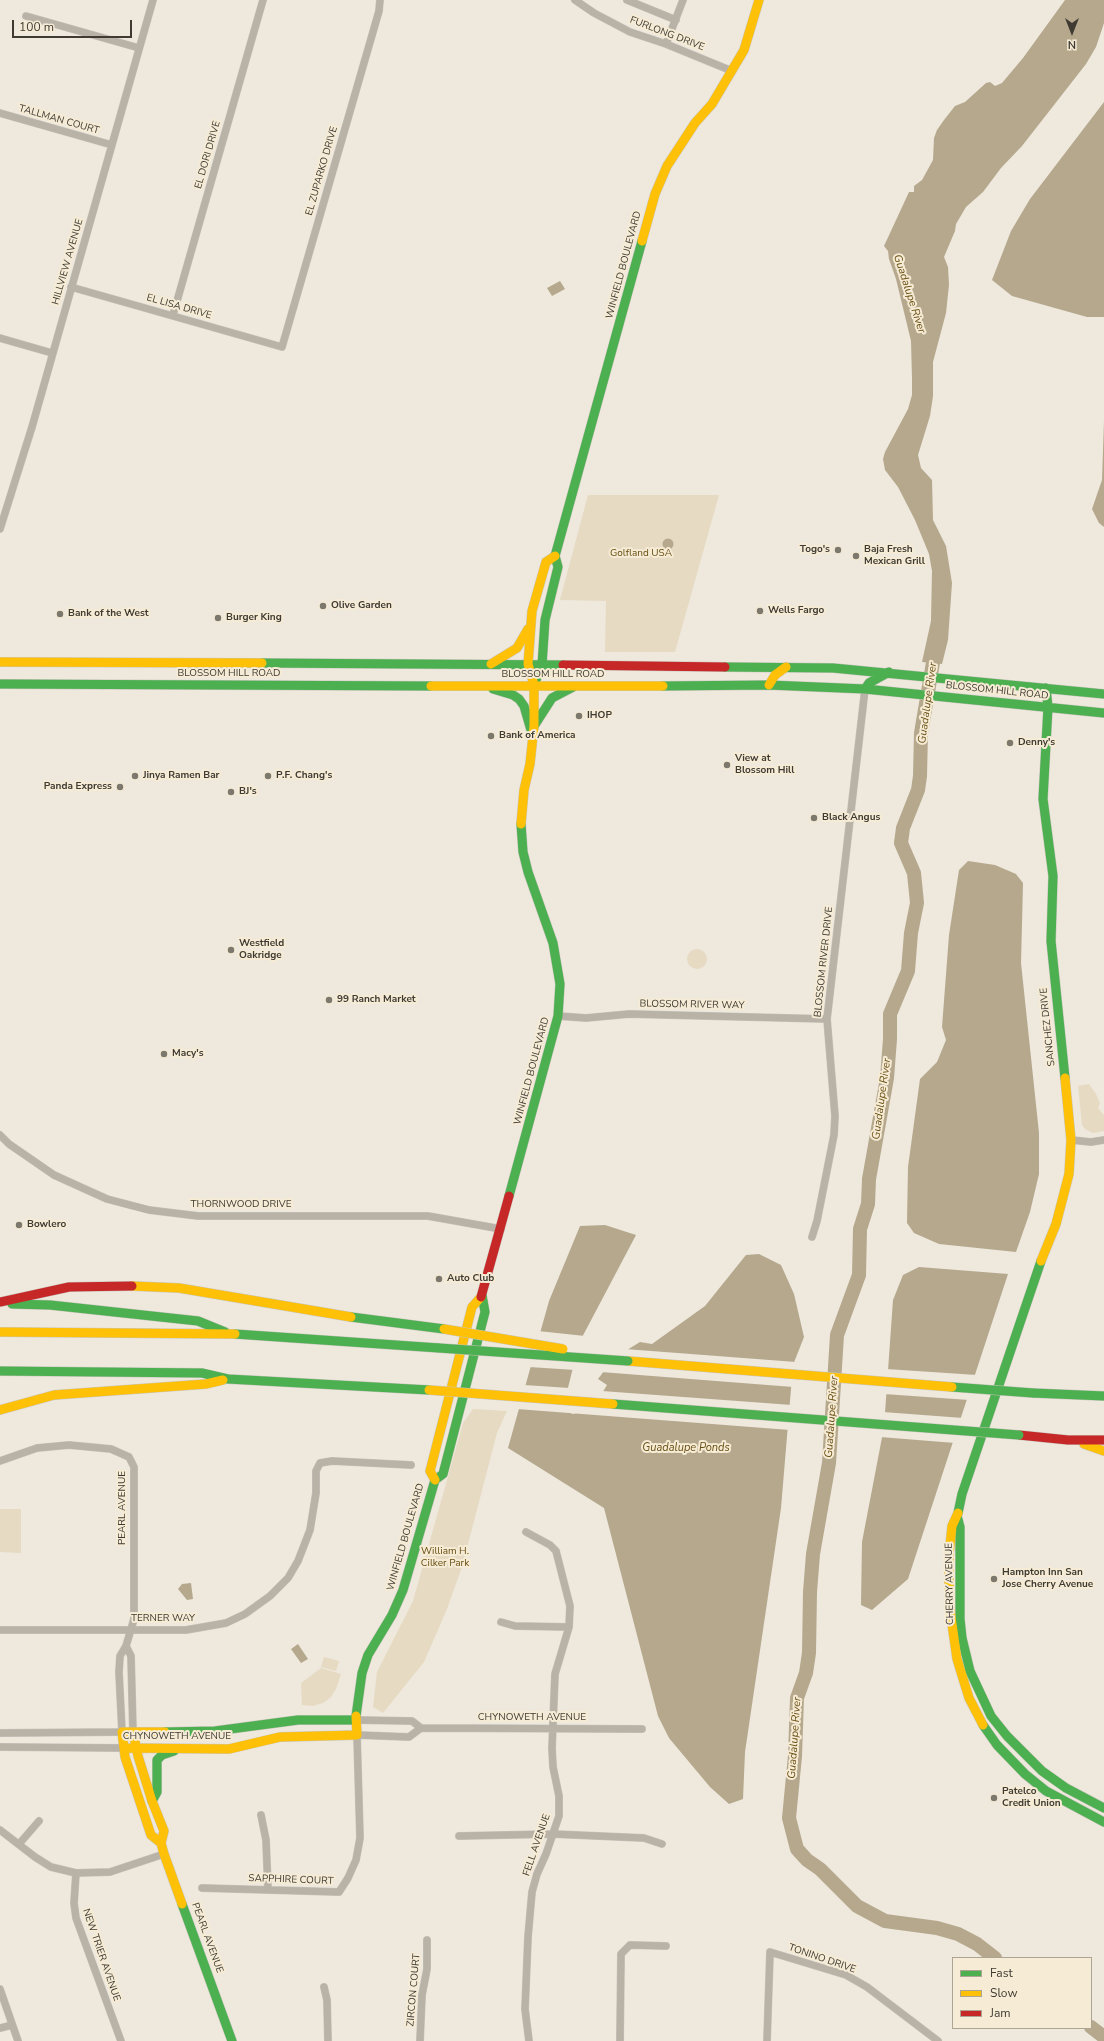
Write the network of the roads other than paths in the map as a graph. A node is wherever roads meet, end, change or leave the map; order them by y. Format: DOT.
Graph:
graph roads {
  1 [pos="153,0"];
  2 [pos="263,0"];
  3 [pos="380,0"];
  4 [pos="575,0"];
  5 [pos="627,0"];
  6 [pos="683,0"];
  7 [pos="759,0"];
  8 [pos="26,16"];
  9 [pos="676,20"];
  10 [pos="666,44"];
  11 [pos="139,48"];
  12 [pos="732,71"];
  13 [pos="0,113"];
  14 [pos="112,145"];
  15 [pos="71,287"];
  16 [pos="173,315"];
  17 [pos="0,338"];
  18 [pos="282,347"];
  19 [pos="52,353"];
  20 [pos="0,529"];
  21 [pos="555,556"];
  22 [pos="531,624"];
  23 [pos="0,662"];
  24 [pos="491,664"];
  25 [pos="528,664"];
  26 [pos="542,665"];
  27 [pos="786,667"];
  28 [pos="893,673"];
  29 [pos="0,684"];
  30 [pos="534,685"];
  31 [pos="769,685"];
  32 [pos="479,686"];
  33 [pos="574,686"];
  34 [pos="1046,688"];
  35 [pos="865,689"];
  36 [pos="1104,694"];
  37 [pos="1048,707"];
  38 [pos="1104,713"];
  39 [pos="534,726"];
  40 [pos="533,739"];
  41 [pos="558,1016"];
  42 [pos="827,1019"];
  43 [pos="0,1135"];
  44 [pos="1071,1140"];
  45 [pos="1104,1140"];
  46 [pos="501,1229"];
  47 [pos="812,1237"];
  48 [pos="482,1295"];
  49 [pos="0,1303"];
  50 [pos="0,1332"];
  51 [pos="228,1334"];
  52 [pos="1009,1354"];
  53 [pos="628,1361"];
  54 [pos="0,1371"];
  55 [pos="228,1379"];
  56 [pos="1104,1396"];
  57 [pos="0,1410"];
  58 [pos="1068,1440"];
  59 [pos="1104,1440"];
  60 [pos="1104,1451"];
  61 [pos="0,1461"];
  62 [pos="411,1465"];
  63 [pos="435,1480"];
  64 [pos="957,1516"];
  65 [pos="526,1532"];
  66 [pos="500,1622"];
  67 [pos="569,1627"];
  68 [pos="132,1629"];
  69 [pos="0,1630"];
  70 [pos="126,1646"];
  71 [pos="356,1720"];
  72 [pos="421,1728"];
  73 [pos="552,1729"];
  74 [pos="642,1729"];
  75 [pos="122,1732"];
  76 [pos="133,1732"];
  77 [pos="0,1733"];
  78 [pos="357,1735"];
  79 [pos="0,1747"];
  80 [pos="124,1748"];
  81 [pos="137,1748"];
  82 [pos="190,1748"];
  83 [pos="152,1801"];
  84 [pos="1104,1808"];
  85 [pos="261,1815"];
  86 [pos="39,1821"];
  87 [pos="1104,1822"];
  88 [pos="0,1830"];
  89 [pos="553,1834"];
  90 [pos="459,1836"];
  91 [pos="161,1843"];
  92 [pos="19,1844"];
  93 [pos="662,1844"];
  94 [pos="164,1854"];
  95 [pos="76,1873"];
  96 [pos="202,1888"];
  97 [pos="268,1889"];
  98 [pos="427,1940"];
  99 [pos="666,1946"];
  100 [pos="324,1987"];
  101 [pos="0,1990"];
  102 [pos="12,2025"];
  103 [pos="0,2028"];
  104 [pos="18,2041"];
  105 [pos="121,2041"];
  106 [pos="232,2041"];
  107 [pos="328,2041"];
  108 [pos="420,2041"];
  109 [pos="529,2041"];
  110 [pos="620,2041"];
  111 [pos="767,2041"];
  112 [pos="938,2041"];
  1 -- 11 [label="street, HILLVIEW AVENUE"];
  2 -- 16 [label="street, EL DORI DRIVE"];
  3 -- 18 [label="street, EL ZUPARKO DRIVE"];
  4 -- 10 [label="street, FURLONG DRIVE"];
  5 -- 9 [label="street"];
  6 -- 9 [label="street"];
  7 -- 12 [label="main road, WINFIELD BOULEVARD"];
  8 -- 11 [label="street"];
  9 -- 10 [label="street"];
  10 -- 12 [label="street, FURLONG DRIVE"];
  11 -- 14 [label="street, HILLVIEW AVENUE"];
  12 -- 21 [label="main road, WINFIELD BOULEVARD"];
  13 -- 14 [label="street, TALLMAN COURT"];
  14 -- 15 [label="street, HILLVIEW AVENUE"];
  15 -- 16 [label="street, EL LISA DRIVE"];
  15 -- 19 [label="street, HILLVIEW AVENUE"];
  16 -- 18 [label="street, EL LISA DRIVE"];
  17 -- 19 [label="street"];
  19 -- 20 [label="street, HILLVIEW AVENUE"];
  21 -- 22 [label="main road, WINFIELD BOULEVARD"];
  21 -- 26 [label="main road, WINFIELD BOULEVARD"];
  22 -- 24 [label="main road"];
  22 -- 25 [label="main road, WINFIELD BOULEVARD"];
  23 -- 24 [label="main road, BLOSSOM HILL ROAD"];
  24 -- 25 [label="main road, BLOSSOM HILL ROAD"];
  25 -- 26 [label="main road, BLOSSOM HILL ROAD"];
  25 -- 30 [label="main road, WINFIELD BOULEVARD"];
  26 -- 27 [label="main road, BLOSSOM HILL ROAD"];
  26 -- 30 [label="main road, WINFIELD BOULEVARD"];
  27 -- 28 [label="main road, BLOSSOM HILL ROAD"];
  27 -- 31 [label="main road"];
  28 -- 34 [label="main road, BLOSSOM HILL ROAD"];
  28 -- 35 [label="main road"];
  29 -- 32 [label="main road, BLOSSOM HILL ROAD"];
  30 -- 32 [label="main road, BLOSSOM HILL ROAD"];
  30 -- 33 [label="main road, BLOSSOM HILL ROAD"];
  30 -- 39 [label="main road, WINFIELD BOULEVARD"];
  31 -- 33 [label="main road, BLOSSOM HILL ROAD"];
  31 -- 35 [label="main road, BLOSSOM HILL ROAD"];
  32 -- 40 [label="main road"];
  33 -- 39 [label="main road"];
  34 -- 36 [label="main road, BLOSSOM HILL ROAD"];
  34 -- 37 [label="main road, SANCHEZ DRIVE"];
  35 -- 37 [label="main road, BLOSSOM HILL ROAD"];
  35 -- 42 [label="street, BLOSSOM RIVER DRIVE"];
  37 -- 38 [label="main road, BLOSSOM HILL ROAD"];
  37 -- 44 [label="main road, SANCHEZ DRIVE"];
  39 -- 40 [label="main road, WINFIELD BOULEVARD"];
  40 -- 41 [label="main road, WINFIELD BOULEVARD"];
  41 -- 42 [label="street, BLOSSOM RIVER WAY"];
  41 -- 46 [label="main road, WINFIELD BOULEVARD"];
  42 -- 47 [label="street, BLOSSOM RIVER DRIVE"];
  43 -- 46 [label="street, THORNWOOD DRIVE"];
  44 -- 45 [label="street"];
  44 -- 52 [label="main road, SANCHEZ DRIVE"];
  46 -- 48 [label="main road, WINFIELD BOULEVARD"];
  48 -- 63 [label="main road, WINFIELD BOULEVARD"];
  48 -- 63 [label="main road, WINFIELD BOULEVARD"];
  49 -- 51 [label="main road"];
  49 -- 53 [label="main road, bridge"];
  50 -- 51 [label="main road"];
  51 -- 53 [label="main road, bridge"];
  52 -- 64 [label="main road, CHERRY AVENUE"];
  53 -- 56 [label="main road, bridge"];
  54 -- 55 [label="main road"];
  55 -- 57 [label="main road"];
  55 -- 58 [label="main road, bridge"];
  58 -- 59 [label="main road"];
  58 -- 60 [label="main road"];
  61 -- 68 [label="street, PEARL AVENUE"];
  62 -- 68 [label="street, TERNER WAY"];
  63 -- 71 [label="main road, WINFIELD BOULEVARD"];
  64 -- 84 [label="main road, CHERRY AVENUE"];
  64 -- 87 [label="main road, CHERRY AVENUE"];
  65 -- 67 [label="street, FELL AVENUE"];
  66 -- 67 [label="street"];
  67 -- 73 [label="street, FELL AVENUE"];
  68 -- 69 [label="street, TERNER WAY"];
  68 -- 70 [label="street, PEARL AVENUE"];
  70 -- 75 [label="street, PEARL AVENUE"];
  70 -- 76 [label="street, PEARL AVENUE"];
  71 -- 72 [label="street, CHYNOWETH AVENUE"];
  71 -- 76 [label="main road, CHYNOWETH AVENUE"];
  71 -- 78 [label="main road, WINFIELD BOULEVARD"];
  72 -- 73 [label="street, CHYNOWETH AVENUE"];
  72 -- 78 [label="street, CHYNOWETH AVENUE"];
  73 -- 74 [label="street, CHYNOWETH AVENUE"];
  73 -- 89 [label="street, FELL AVENUE"];
  75 -- 76 [label="main road, CHYNOWETH AVENUE"];
  75 -- 77 [label="street, CHYNOWETH AVENUE"];
  75 -- 80 [label="main road, PEARL AVENUE"];
  76 -- 81 [label="main road, PEARL AVENUE"];
  78 -- 82 [label="main road, CHYNOWETH AVENUE"];
  78 -- 97 [label="street, SAPPHIRE COURT"];
  79 -- 80 [label="street, CHYNOWETH AVENUE"];
  80 -- 81 [label="main road, CHYNOWETH AVENUE"];
  80 -- 91 [label="main road, PEARL AVENUE"];
  81 -- 82 [label="main road, CHYNOWETH AVENUE"];
  81 -- 83 [label="main road, PEARL AVENUE"];
  82 -- 83 [label="main road"];
  83 -- 91 [label="main road, PEARL AVENUE"];
  85 -- 97 [label="street"];
  86 -- 92 [label="street"];
  88 -- 92 [label="street"];
  89 -- 90 [label="street"];
  89 -- 93 [label="street"];
  89 -- 109 [label="street, FELL AVENUE"];
  91 -- 94 [label="main road, PEARL AVENUE"];
  92 -- 95 [label="street"];
  94 -- 95 [label="street"];
  94 -- 106 [label="main road, PEARL AVENUE"];
  95 -- 105 [label="street, NEW TRIER AVENUE"];
  96 -- 97 [label="street, SAPPHIRE COURT"];
  98 -- 108 [label="street, ZIRCON COURT"];
  99 -- 110 [label="street"];
  100 -- 107 [label="street"];
  101 -- 102 [label="street"];
  102 -- 103 [label="street"];
  102 -- 104 [label="street"];
  111 -- 112 [label="street, TONINO DRIVE"];
}
